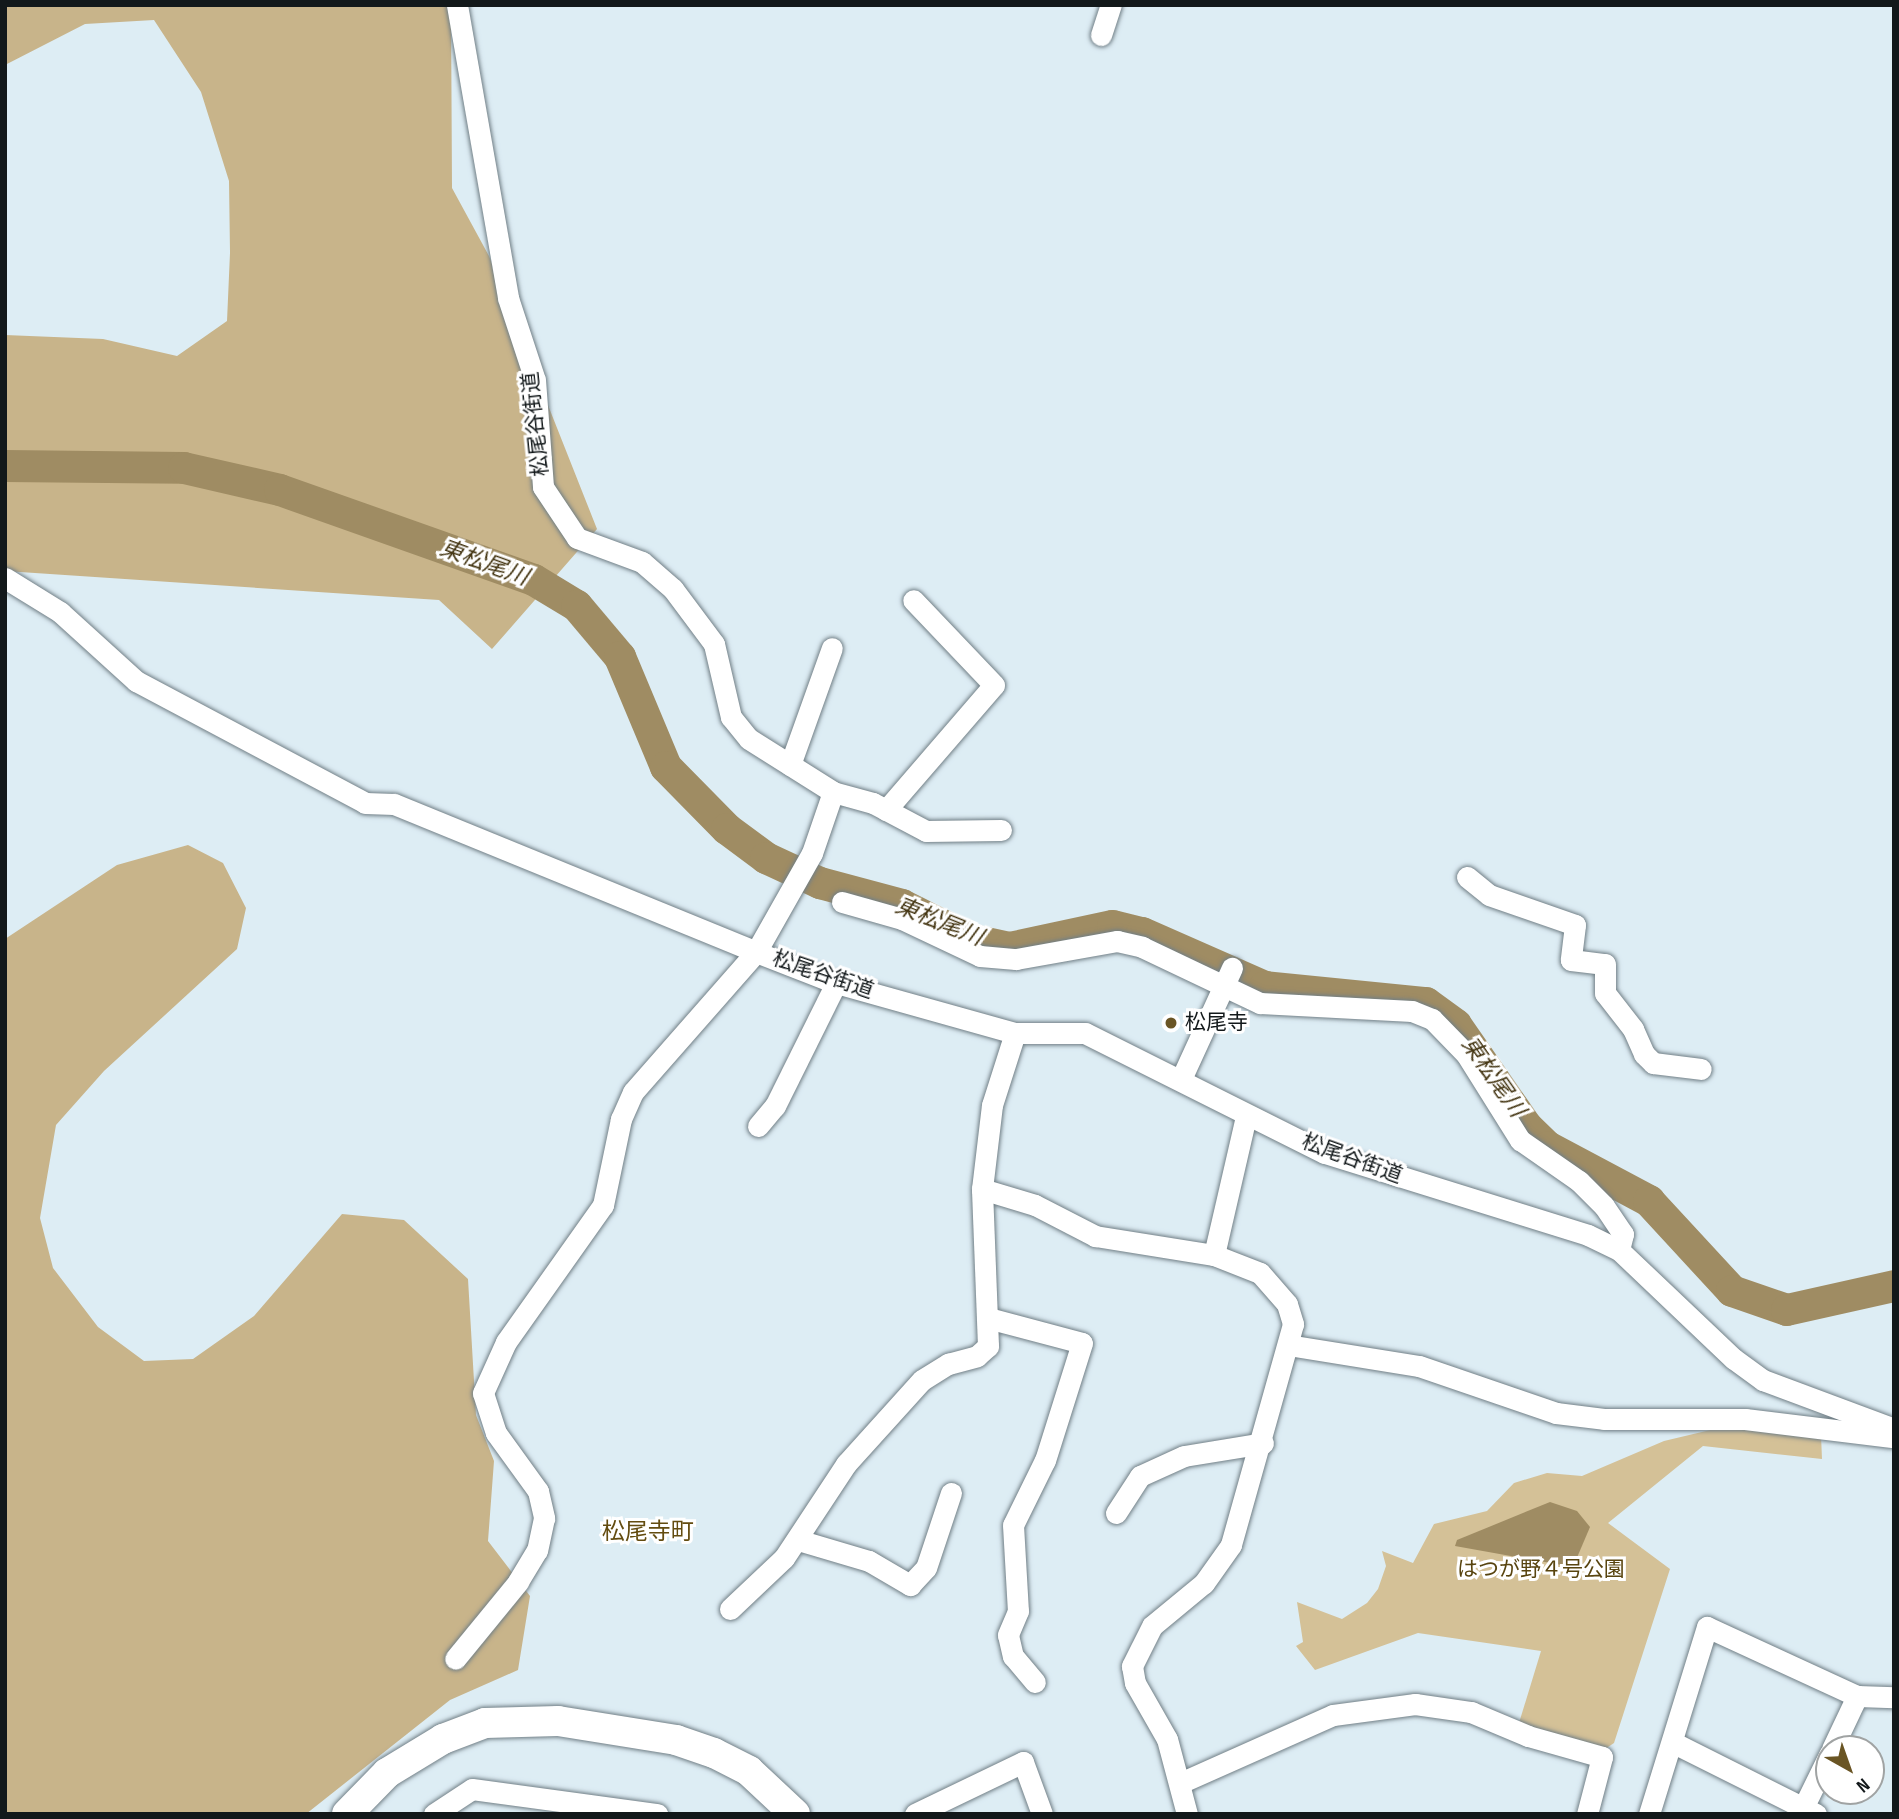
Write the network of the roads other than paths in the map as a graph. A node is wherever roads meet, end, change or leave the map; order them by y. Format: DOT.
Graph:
graph roads {
  1 [pos="457,5"];
  2 [pos="1111,5"];
  3 [pos="1101,34"];
  4 [pos="5,578"];
  5 [pos="913,600"];
  6 [pos="832,648"];
  7 [pos="790,765"];
  8 [pos="833,792"];
  9 [pos="886,810"];
  10 [pos="1001,831"];
  11 [pos="1467,877"];
  12 [pos="842,902"];
  13 [pos="756,952"];
  14 [pos="1227,979"];
  15 [pos="836,983"];
  16 [pos="1015,1033"];
  17 [pos="1701,1069"];
  18 [pos="1182,1077"];
  19 [pos="1246,1116"];
  20 [pos="758,1126"];
  21 [pos="982,1189"];
  22 [pos="1619,1250"];
  23 [pos="1214,1255"];
  24 [pos="988,1318"];
  25 [pos="1288,1345"];
  26 [pos="1894,1429"];
  27 [pos="1894,1437"];
  28 [pos="1263,1443"];
  29 [pos="951,1493"];
  30 [pos="1116,1513"];
  31 [pos="799,1540"];
  32 [pos="730,1609"];
  33 [pos="455,1659"];
  34 [pos="1035,1682"];
  35 [pos="1857,1696"];
  36 [pos="1894,1697"];
  37 [pos="1839,1735"];
  38 [pos="1672,1742"];
  39 [pos="1180,1783"];
  40 [pos="1815,1794"];
  41 [pos="556,1805"];
  42 [pos="1809,1811"];
  43 [pos="346,1814"];
  44 [pos="433,1814"];
  45 [pos="657,1814"];
  46 [pos="795,1814"];
  47 [pos="916,1814"];
  48 [pos="1042,1814"];
  49 [pos="1187,1814"];
  50 [pos="1587,1814"];
  51 [pos="1649,1814"];
  1 -- 7 [label="street, 松尾谷街道"];
  2 -- 3 [label="street"];
  4 -- 13 [label="street"];
  5 -- 9 [label="street"];
  6 -- 7 [label="street"];
  7 -- 8 [label="street, 松尾谷街道"];
  8 -- 9 [label="street"];
  8 -- 13 [label="street, 松尾谷街道"];
  9 -- 10 [label="street"];
  11 -- 17 [label="street"];
  12 -- 14 [label="street"];
  13 -- 15 [label="street, 松尾谷街道"];
  13 -- 33 [label="street"];
  14 -- 18 [label="street"];
  14 -- 22 [label="street"];
  15 -- 16 [label="street, 松尾谷街道"];
  15 -- 20 [label="street"];
  16 -- 18 [label="street, 松尾谷街道"];
  16 -- 21 [label="street"];
  18 -- 19 [label="street, 松尾谷街道"];
  19 -- 22 [label="street, 松尾谷街道"];
  19 -- 23 [label="street"];
  21 -- 23 [label="street"];
  21 -- 24 [label="street"];
  22 -- 26 [label="street, 松尾谷街道"];
  23 -- 25 [label="street"];
  24 -- 31 [label="street"];
  24 -- 34 [label="street"];
  25 -- 27 [label="street"];
  25 -- 28 [label="street"];
  28 -- 30 [label="street"];
  28 -- 39 [label="street"];
  29 -- 31 [label="street"];
  31 -- 32 [label="street"];
  35 -- 36 [label="street"];
  35 -- 37 [label="street"];
  35 -- 38 [label="street"];
  38 -- 42 [label="street"];
  38 -- 51 [label="street"];
  39 -- 49 [label="street"];
  39 -- 50 [label="street"];
  40 -- 42 [label="street"];
  41 -- 44 [label="street"];
  41 -- 45 [label="street"];
  43 -- 46 [label="street"];
  47 -- 48 [label="street"];
}
